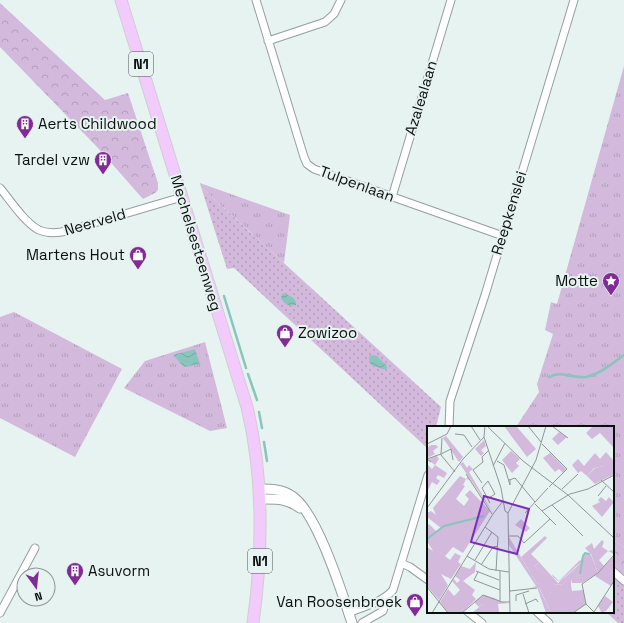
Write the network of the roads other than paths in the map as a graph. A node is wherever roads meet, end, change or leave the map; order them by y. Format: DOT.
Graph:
graph roads {
  1 [pos="121,0"];
  2 [pos="256,0"];
  3 [pos="340,0"];
  4 [pos="451,0"];
  5 [pos="574,0"];
  6 [pos="268,40"];
  7 [pos="0,188"];
  8 [pos="182,197"];
  9 [pos="392,197"];
  10 [pos="503,236"];
  11 [pos="450,426"];
  12 [pos="427,477"];
  13 [pos="260,494"];
  14 [pos="35,548"];
  15 [pos="402,563"];
  16 [pos="614,572"];
  17 [pos="427,579"];
  18 [pos="624,581"];
  19 [pos="388,595"];
  20 [pos="0,613"];
  21 [pos="348,613"];
  22 [pos="469,613"];
  23 [pos="538,613"];
  24 [pos="547,622"];
  25 [pos="252,623"];
  26 [pos="352,623"];
  27 [pos="362,623"];
  28 [pos="482,623"];
  1 -- 8 [label="main road, Mechelsesteenweg / N1"];
  2 -- 6 [label="street, Tulpenlaan"];
  3 -- 6 [label="street"];
  4 -- 9 [label="street, Azalealaan"];
  5 -- 10 [label="street, Reepkenslei"];
  6 -- 9 [label="street, Tulpenlaan"];
  7 -- 8 [label="street, Neerveld"];
  8 -- 13 [label="main road, Mechelsesteenweg / N1"];
  9 -- 10 [label="street, Tulpenlaan"];
  10 -- 11 [label="street, Reepkenslei"];
  12 -- 15 [label="street"];
  13 -- 21 [label="street"];
  13 -- 25 [label="main road, N1"];
  14 -- 20 [label="street"];
  15 -- 17 [label="street"];
  15 -- 19 [label="street"];
  16 -- 18 [label="street"];
  19 -- 21 [label="street"];
  19 -- 27 [label="street"];
  21 -- 26 [label="street"];
  22 -- 28 [label="street"];
  23 -- 24 [label="street"];
}
